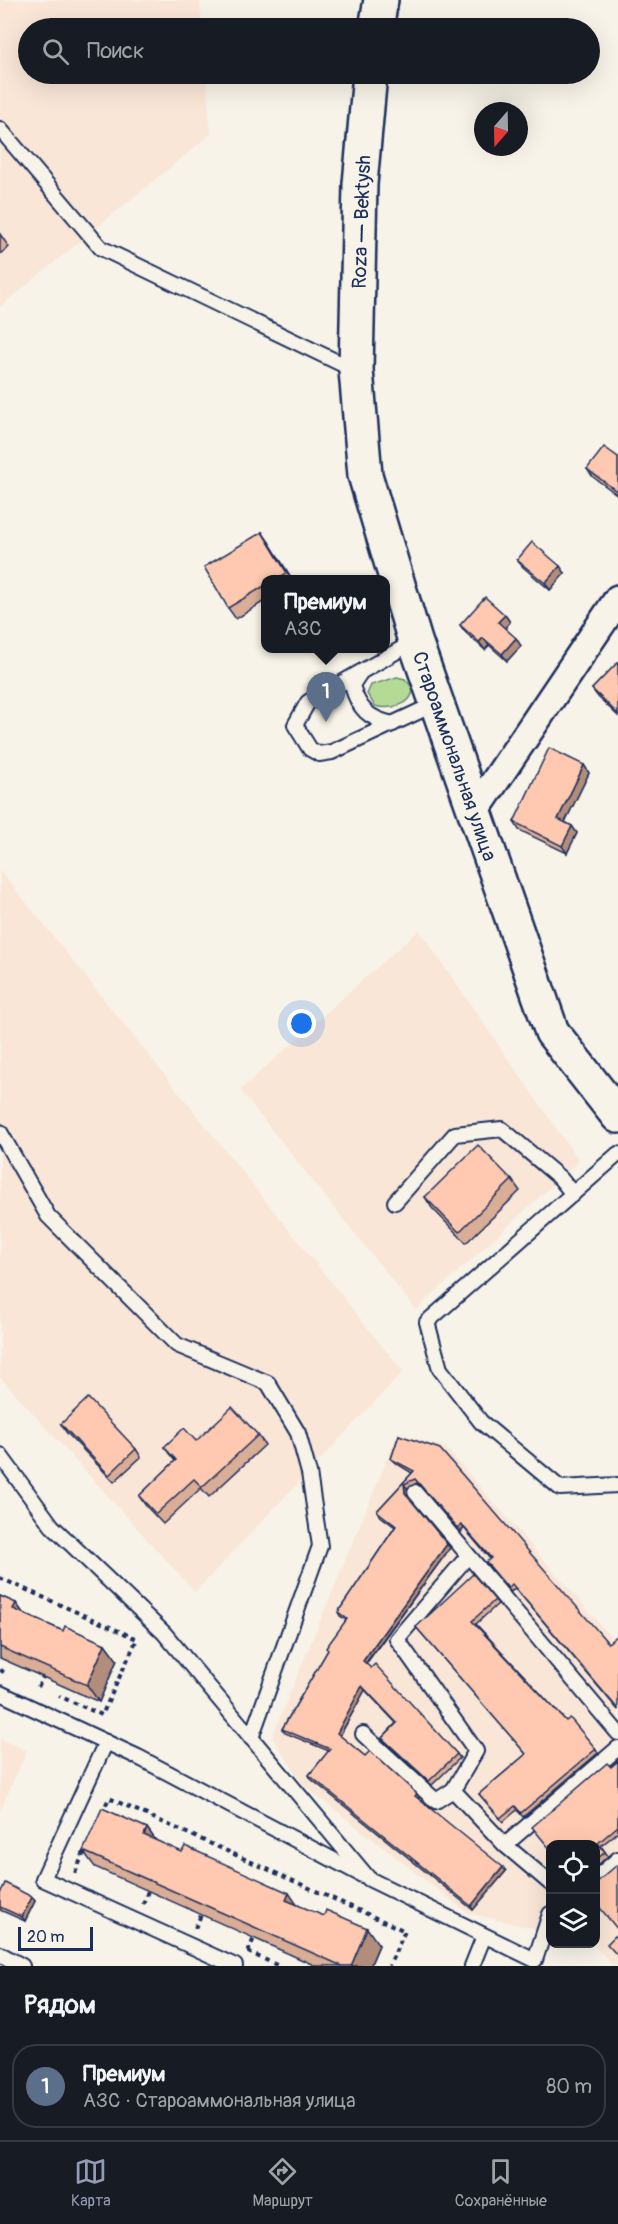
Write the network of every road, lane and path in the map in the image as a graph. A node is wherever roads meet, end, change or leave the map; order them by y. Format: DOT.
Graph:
graph roads {
  1 [pos="381,0"];
  2 [pos="378,18"];
  3 [pos="369,84"];
  4 [pos="0,129"];
  5 [pos="356,370"];
  6 [pos="618,599"];
  7 [pos="415,641"];
  8 [pos="362,672"];
  9 [pos="437,704"];
  10 [pos="393,724"];
  11 [pos="475,811"];
  12 [pos="618,1116"];
  13 [pos="0,1132"];
  14 [pos="618,1154"];
  15 [pos="573,1194"];
  16 [pos="395,1203"];
  17 [pos="0,1455"];
  18 [pos="618,1485"];
  19 [pos="416,1492"];
  20 [pos="468,1556"];
  21 [pos="0,1578"];
  22 [pos="43,1677"];
  23 [pos="38,1687"];
  24 [pos="0,1693"];
  25 [pos="102,1715"];
  26 [pos="618,1733"];
  27 [pos="363,1734"];
  28 [pos="252,1738"];
  29 [pos="106,1742"];
  30 [pos="618,1748"];
  31 [pos="453,1790"];
  32 [pos="99,1819"];
  33 [pos="89,1841"];
  34 [pos="505,1845"];
  35 [pos="618,1859"];
  36 [pos="75,1874"];
  37 [pos="600,1875"];
  38 [pos="369,1879"];
  39 [pos="546,1880"];
  40 [pos="148,1891"];
  41 [pos="142,1904"];
  42 [pos="201,1915"];
  43 [pos="546,1926"];
  44 [pos="195,1928"];
  45 [pos="484,1936"];
  46 [pos="254,1938"];
  47 [pos="248,1952"];
  48 [pos="0,1954"];
  49 [pos="22,1966"];
  50 [pos="235,1966"];
  51 [pos="389,1966"];
  52 [pos="472,1966"];
  1 -- 2 [label="street"];
  3 -- 5 [label="street, Roza — Bektysh"];
  4 -- 5 [label="lane"];
  5 -- 7 [label="street, Староаммональная улица"];
  6 -- 11 [label="street"];
  7 -- 8 [label="lane"];
  7 -- 9 [label="street, Староаммональная улица"];
  8 -- 10 [label="lane"];
  8 -- 10 [label="lane"];
  9 -- 10 [label="lane"];
  9 -- 11 [label="street, Староаммональная улица"];
  11 -- 12 [label="street, Староаммональная улица"];
  13 -- 28 [label="lane"];
  14 -- 15 [label="lane"];
  15 -- 16 [label="lane"];
  15 -- 18 [label="lane"];
  17 -- 28 [label="lane"];
  19 -- 20 [label="lane"];
  20 -- 26 [label="lane"];
  20 -- 31 [label="lane"];
  21 -- 25 [label="path"];
  22 -- 23 [label="path"];
  24 -- 29 [label="lane"];
  27 -- 31 [label="lane"];
  28 -- 38 [label="lane"];
  29 -- 38 [label="lane"];
  29 -- 50 [label="lane"];
  30 -- 34 [label="lane"];
  31 -- 34 [label="lane"];
  32 -- 51 [label="path"];
  33 -- 36 [label="path"];
  34 -- 39 [label="lane"];
  35 -- 37 [label="lane"];
  38 -- 45 [label="lane"];
  40 -- 41 [label="path"];
  42 -- 44 [label="path"];
  43 -- 45 [label="lane"];
  45 -- 52 [label="lane"];
  46 -- 47 [label="path"];
  48 -- 49 [label="lane"];
}
